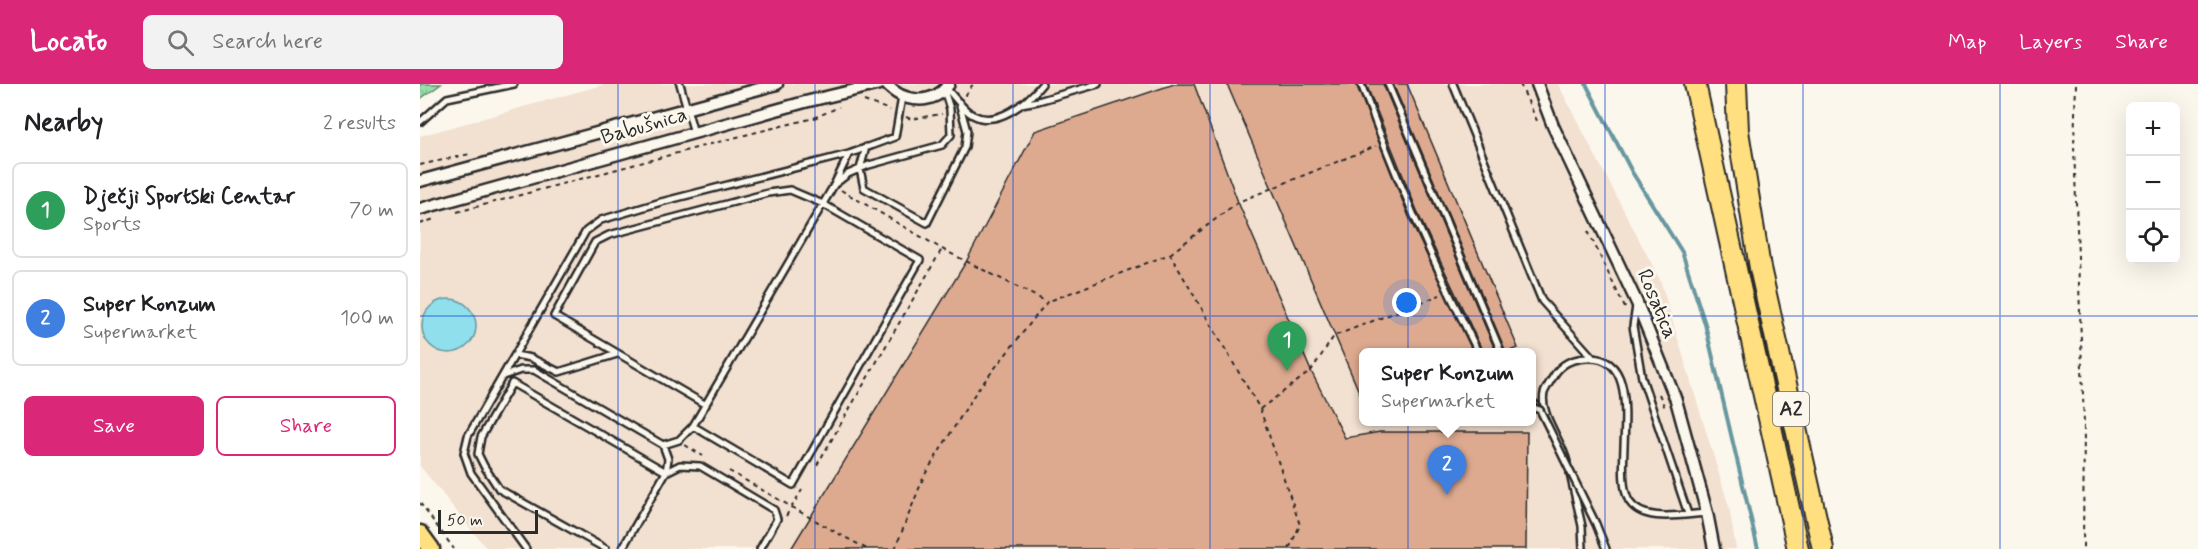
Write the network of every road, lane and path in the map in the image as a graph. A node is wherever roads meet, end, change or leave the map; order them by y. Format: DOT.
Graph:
graph roads {
  1 [pos="514,84"];
  2 [pos="680,84"];
  3 [pos="777,84"];
  4 [pos="880,84"];
  5 [pos="886,84"];
  6 [pos="973,84"];
  7 [pos="1042,84"];
  8 [pos="1098,84"];
  9 [pos="1361,84"];
  10 [pos="1388,84"];
  11 [pos="1453,84"];
  12 [pos="1520,84"];
  13 [pos="1537,84"];
  14 [pos="1695,84"];
  15 [pos="1736,84"];
  16 [pos="2076,84"];
  17 [pos="946,87"];
  18 [pos="967,94"];
  19 [pos="902,97"];
  20 [pos="858,101"];
  21 [pos="959,102"];
  22 [pos="1021,104"];
  23 [pos="843,105"];
  24 [pos="688,108"];
  25 [pos="889,110"];
  26 [pos="942,114"];
  27 [pos="910,119"];
  28 [pos="420,122"];
  29 [pos="1540,128"];
  30 [pos="694,133"];
  31 [pos="1383,142"];
  32 [pos="866,147"];
  33 [pos="849,154"];
  34 [pos="860,169"];
  35 [pos="420,181"];
  36 [pos="834,185"];
  37 [pos="823,204"];
  38 [pos="420,209"];
  39 [pos="452,214"];
  40 [pos="442,216"];
  41 [pos="1584,223"];
  42 [pos="420,224"];
  43 [pos="942,249"];
  44 [pos="1170,254"];
  45 [pos="1447,292"];
  46 [pos="1047,302"];
  47 [pos="1637,303"];
  48 [pos="1633,326"];
  49 [pos="1476,348"];
  50 [pos="1499,348"];
  51 [pos="617,354"];
  52 [pos="515,355"];
  53 [pos="1593,358"];
  54 [pos="503,376"];
  55 [pos="1657,388"];
  56 [pos="706,405"];
  57 [pos="1536,406"];
  58 [pos="1260,409"];
  59 [pos="1536,409"];
  60 [pos="1665,409"];
  61 [pos="1540,410"];
  62 [pos="693,426"];
  63 [pos="663,446"];
  64 [pos="816,465"];
  65 [pos="666,472"];
  66 [pos="804,486"];
  67 [pos="420,503"];
  68 [pos="1707,513"];
  69 [pos="1688,514"];
  70 [pos="782,524"];
  71 [pos="420,534"];
  72 [pos="431,549"];
  73 [pos="453,549"];
  74 [pos="526,549"];
  75 [pos="606,549"];
  76 [pos="622,549"];
  77 [pos="760,549"];
  78 [pos="895,549"];
  79 [pos="1289,549"];
  80 [pos="1583,549"];
  81 [pos="1606,549"];
  82 [pos="1714,549"];
  83 [pos="1798,549"];
  84 [pos="1823,549"];
  85 [pos="2083,549"];
  1 -- 28 [label="lane"];
  2 -- 24 [label="lane"];
  3 -- 24 [label="street, Babušnica"];
  4 -- 30 [label="street, Babušnica"];
  5 -- 19 [label="street"];
  6 -- 18 [label="path"];
  7 -- 22 [label="lane"];
  8 -- 22 [label="lane"];
  9 -- 31 [label="lane"];
  10 -- 50 [label="lane"];
  11 -- 53 [label="lane"];
  12 -- 29 [label="path"];
  13 -- 47 [label="street, Rosatica"];
  14 -- 83 [label="highway, A2"];
  15 -- 84 [label="highway, A2"];
  16 -- 85 [label="path"];
  17 -- 19 [label="street"];
  17 -- 21 [label="lane"];
  17 -- 34 [label="lane"];
  19 -- 32 [label="lane"];
  20 -- 25 [label="path"];
  21 -- 22 [label="lane"];
  21 -- 34 [label="lane"];
  23 -- 39 [label="path"];
  24 -- 30 [label="lane"];
  24 -- 35 [label="street, Babušnica"];
  26 -- 27 [label="path"];
  30 -- 38 [label="street, Babušnica"];
  31 -- 44 [label="path"];
  31 -- 45 [label="lane"];
  32 -- 33 [label="lane"];
  32 -- 34 [label="lane"];
  33 -- 36 [label="lane"];
  33 -- 52 [label="lane"];
  34 -- 36 [label="lane"];
  36 -- 37 [label="lane"];
  36 -- 43 [label="path"];
  37 -- 51 [label="lane"];
  37 -- 56 [label="lane"];
  37 -- 62 [label="lane"];
  40 -- 42 [label="path"];
  41 -- 48 [label="path"];
  43 -- 46 [label="path"];
  43 -- 64 [label="path"];
  44 -- 46 [label="path"];
  44 -- 58 [label="path"];
  45 -- 49 [label="lane"];
  45 -- 58 [label="path"];
  46 -- 78 [label="path"];
  47 -- 48 [label="lane"];
  47 -- 68 [label="street, Rosatica"];
  48 -- 69 [label="lane"];
  51 -- 52 [label="lane"];
  51 -- 56 [label="lane"];
  52 -- 54 [label="lane"];
  53 -- 69 [label="lane"];
  53 -- 80 [label="lane"];
  54 -- 63 [label="lane"];
  54 -- 74 [label="lane"];
  55 -- 60 [label="path"];
  56 -- 62 [label="lane"];
  57 -- 61 [label="lane, bridge"];
  58 -- 79 [label="path"];
  59 -- 61 [label="lane, bridge"];
  61 -- 81 [label="lane, bridge"];
  62 -- 63 [label="lane"];
  63 -- 65 [label="lane"];
  65 -- 75 [label="lane"];
  65 -- 76 [label="lane"];
  65 -- 77 [label="lane"];
  66 -- 70 [label="path"];
  67 -- 73 [label="path"];
  68 -- 69 [label="lane"];
  68 -- 82 [label="street, Rosatica"];
  71 -- 72 [label="main road"];
}
